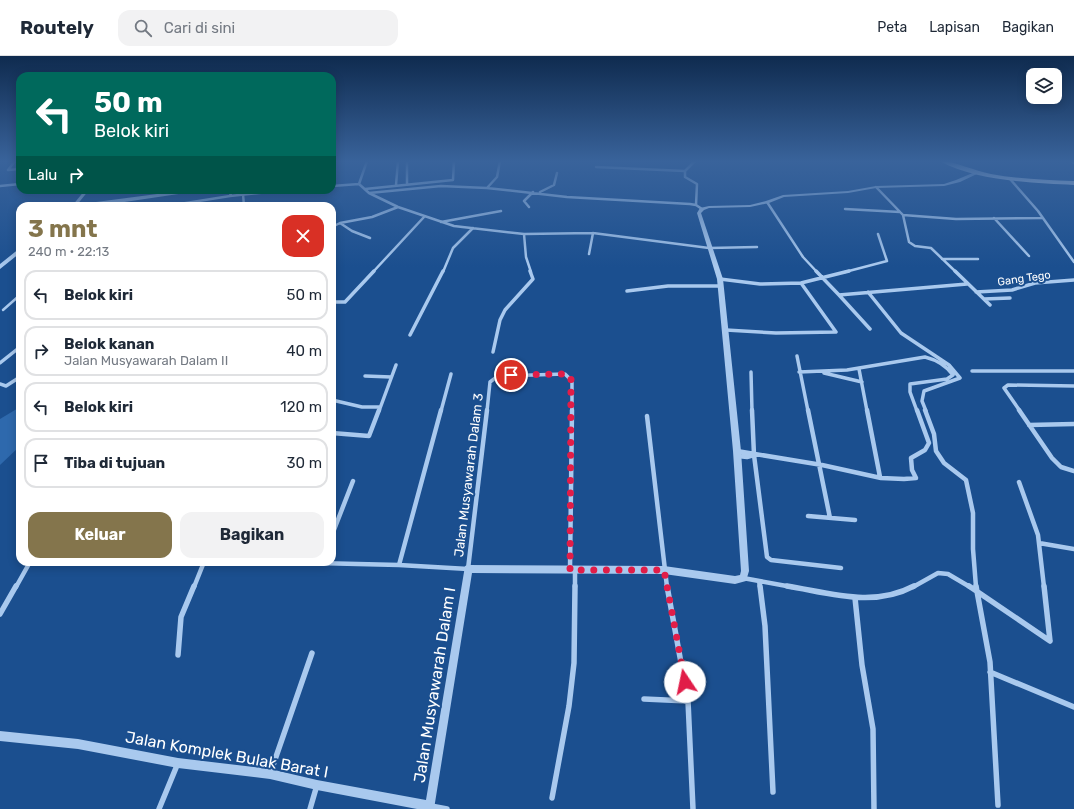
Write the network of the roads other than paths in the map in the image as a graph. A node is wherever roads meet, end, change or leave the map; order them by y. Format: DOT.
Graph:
graph roads {
  1 [pos="150,196"];
  2 [pos="155,196"];
  3 [pos="230,196"];
  4 [pos="374,196"];
  5 [pos="529,196"];
  6 [pos="561,196"];
  7 [pos="698,196"];
  8 [pos="783,196"];
  9 [pos="885,196"];
  10 [pos="1024,196"];
  11 [pos="202,200"];
  12 [pos="105,202"];
  13 [pos="116,202"];
  14 [pos="190,202"];
  15 [pos="767,202"];
  16 [pos="398,207"];
  17 [pos="529,207"];
  18 [pos="699,207"];
  19 [pos="845,209"];
  20 [pos="501,211"];
  21 [pos="900,212"];
  22 [pos="903,215"];
  23 [pos="424,217"];
  24 [pos="994,218"];
  25 [pos="1042,218"];
  26 [pos="439,222"];
  27 [pos="340,223"];
  28 [pos="336,225"];
  29 [pos="473,228"];
  30 [pos="593,233"];
  31 [pos="524,234"];
  32 [pos="878,234"];
  33 [pos="370,238"];
  34 [pos="757,247"];
  35 [pos="709,248"];
  36 [pos="16,253"];
  37 [pos="589,254"];
  38 [pos="1029,256"];
  39 [pos="942,259"];
  40 [pos="978,259"];
  41 [pos="1074,262"];
  42 [pos="0,267"];
  43 [pos="823,278"];
  44 [pos="1074,280"];
  45 [pos="720,283"];
  46 [pos="801,283"];
  47 [pos="967,284"];
  48 [pos="627,291"];
  49 [pos="868,292"];
  50 [pos="976,292"];
  51 [pos="839,295"];
  52 [pos="1010,298"];
  53 [pos="16,299"];
  54 [pos="984,299"];
  55 [pos="336,303"];
  56 [pos="990,305"];
  57 [pos="3,310"];
  58 [pos="870,329"];
  59 [pos="726,330"];
  60 [pos="410,335"];
  61 [pos="16,350"];
  62 [pos="493,352"];
  63 [pos="797,356"];
  64 [pos="0,363"];
  65 [pos="396,365"];
  66 [pos="859,369"];
  67 [pos="972,371"];
  68 [pos="1074,371"];
  69 [pos="751,372"];
  70 [pos="799,372"];
  71 [pos="819,372"];
  72 [pos="451,374"];
  73 [pos="365,376"];
  74 [pos="391,377"];
  75 [pos="16,380"];
  76 [pos="862,382"];
  77 [pos="0,384"];
  78 [pos="1074,386"];
  79 [pos="336,401"];
  80 [pos="380,407"];
  81 [pos="647,416"];
  82 [pos="1074,424"];
  83 [pos="1029,425"];
  84 [pos="336,433"];
  85 [pos="738,453"];
  86 [pos="754,455"];
  87 [pos="820,465"];
  88 [pos="1074,470"];
  89 [pos="880,477"];
  90 [pos="353,481"];
  91 [pos="1019,482"];
  92 [pos="808,516"];
  93 [pos="830,518"];
  94 [pos="856,520"];
  95 [pos="336,525"];
  96 [pos="1039,543"];
  97 [pos="1074,549"];
  98 [pos="336,563"];
  99 [pos="399,565"];
  100 [pos="28,566"];
  101 [pos="202,566"];
  102 [pos="841,568"];
  103 [pos="468,570"];
  104 [pos="573,570"];
  105 [pos="664,570"];
  106 [pos="743,578"];
  107 [pos="759,581"];
  108 [pos="976,590"];
  109 [pos="855,598"];
  110 [pos="0,614"];
  111 [pos="312,653"];
  112 [pos="178,654"];
  113 [pos="990,672"];
  114 [pos="644,699"];
  115 [pos="688,701"];
  116 [pos="1074,707"];
  117 [pos="0,736"];
  118 [pos="178,763"];
  119 [pos="270,774"];
  120 [pos="317,786"];
  121 [pos="773,792"];
  122 [pos="552,798"];
  123 [pos="998,805"];
  124 [pos="430,806"];
  125 [pos="159,809"];
  126 [pos="310,809"];
  127 [pos="447,809"];
  128 [pos="694,809"];
  129 [pos="874,809"];
  1 -- 12 [label="street"];
  2 -- 13 [label="street"];
  3 -- 11 [label="street"];
  4 -- 16 [label="street"];
  5 -- 17 [label="street"];
  6 -- 18 [label="street"];
  7 -- 18 [label="street"];
  8 -- 15 [label="street"];
  9 -- 21 [label="street"];
  10 -- 25 [label="street"];
  11 -- 14 [label="street"];
  15 -- 18 [label="street"];
  15 -- 43 [label="street"];
  16 -- 23 [label="street"];
  16 -- 27 [label="street"];
  18 -- 35 [label="street"];
  19 -- 21 [label="street"];
  20 -- 26 [label="street"];
  21 -- 22 [label="street"];
  22 -- 24 [label="street"];
  22 -- 39 [label="street"];
  23 -- 26 [label="street"];
  23 -- 55 [label="street"];
  24 -- 25 [label="street"];
  24 -- 38 [label="street"];
  25 -- 41 [label="street"];
  26 -- 29 [label="street"];
  27 -- 28 [label="street"];
  27 -- 33 [label="street"];
  29 -- 31 [label="street"];
  29 -- 60 [label="street"];
  30 -- 31 [label="street"];
  30 -- 35 [label="street"];
  30 -- 37 [label="street"];
  31 -- 62 [label="street"];
  32 -- 43 [label="street"];
  34 -- 35 [label="street"];
  35 -- 45 [label="street"];
  36 -- 42 [label="street"];
  39 -- 40 [label="street"];
  39 -- 47 [label="street"];
  43 -- 46 [label="street"];
  43 -- 51 [label="street"];
  44 -- 50 [label="street, Gang Tego"];
  45 -- 46 [label="street"];
  45 -- 48 [label="street"];
  45 -- 59 [label="street"];
  46 -- 59 [label="street"];
  47 -- 49 [label="street"];
  47 -- 50 [label="street"];
  49 -- 51 [label="street"];
  49 -- 108 [label="street"];
  50 -- 54 [label="street"];
  51 -- 58 [label="street"];
  52 -- 54 [label="street"];
  53 -- 57 [label="lane"];
  54 -- 56 [label="street"];
  59 -- 85 [label="street"];
  61 -- 64 [label="street"];
  63 -- 70 [label="street"];
  65 -- 74 [label="street"];
  66 -- 71 [label="street"];
  66 -- 76 [label="street"];
  66 -- 89 [label="street"];
  67 -- 68 [label="street"];
  69 -- 86 [label="street"];
  70 -- 71 [label="street"];
  70 -- 87 [label="street"];
  71 -- 76 [label="street"];
  72 -- 99 [label="street"];
  73 -- 74 [label="street"];
  74 -- 80 [label="street"];
  75 -- 77 [label="street"];
  76 -- 89 [label="street"];
  78 -- 83 [label="street"];
  79 -- 80 [label="street"];
  80 -- 84 [label="street"];
  81 -- 105 [label="street"];
  82 -- 83 [label="street"];
  83 -- 88 [label="street"];
  85 -- 86 [label="street"];
  85 -- 106 [label="street"];
  86 -- 87 [label="street"];
  86 -- 102 [label="street"];
  87 -- 89 [label="street"];
  87 -- 93 [label="street"];
  90 -- 95 [label="street"];
  91 -- 96 [label="street"];
  92 -- 93 [label="street"];
  93 -- 94 [label="street"];
  96 -- 97 [label="street"];
  96 -- 108 [label="street"];
  98 -- 99 [label="street"];
  99 -- 103 [label="street"];
  100 -- 110 [label="street"];
  101 -- 112 [label="street"];
  103 -- 104 [label="street"];
  103 -- 104 [label="street, Jalan Musyawarah Dalam 3"];
  103 -- 124 [label="street, Jalan Musyawarah Dalam I"];
  104 -- 105 [label="street"];
  104 -- 122 [label="street"];
  105 -- 106 [label="street"];
  105 -- 115 [label="street"];
  106 -- 107 [label="street"];
  107 -- 109 [label="street"];
  107 -- 121 [label="street"];
  108 -- 109 [label="street"];
  108 -- 113 [label="street"];
  109 -- 129 [label="street"];
  111 -- 119 [label="street"];
  113 -- 116 [label="street"];
  113 -- 123 [label="street"];
  114 -- 115 [label="street"];
  115 -- 128 [label="street"];
  117 -- 118 [label="street, Jalan Komplek Bulak Barat I"];
  118 -- 119 [label="street, Jalan Komplek Bulak Barat I"];
  118 -- 125 [label="street"];
  119 -- 120 [label="street, Jalan Komplek Bulak Barat I"];
  120 -- 124 [label="street, Jalan Komplek Bulak Barat I"];
  120 -- 126 [label="street"];
  124 -- 127 [label="street, Jalan Komplek Bulak Barat I"];
}
